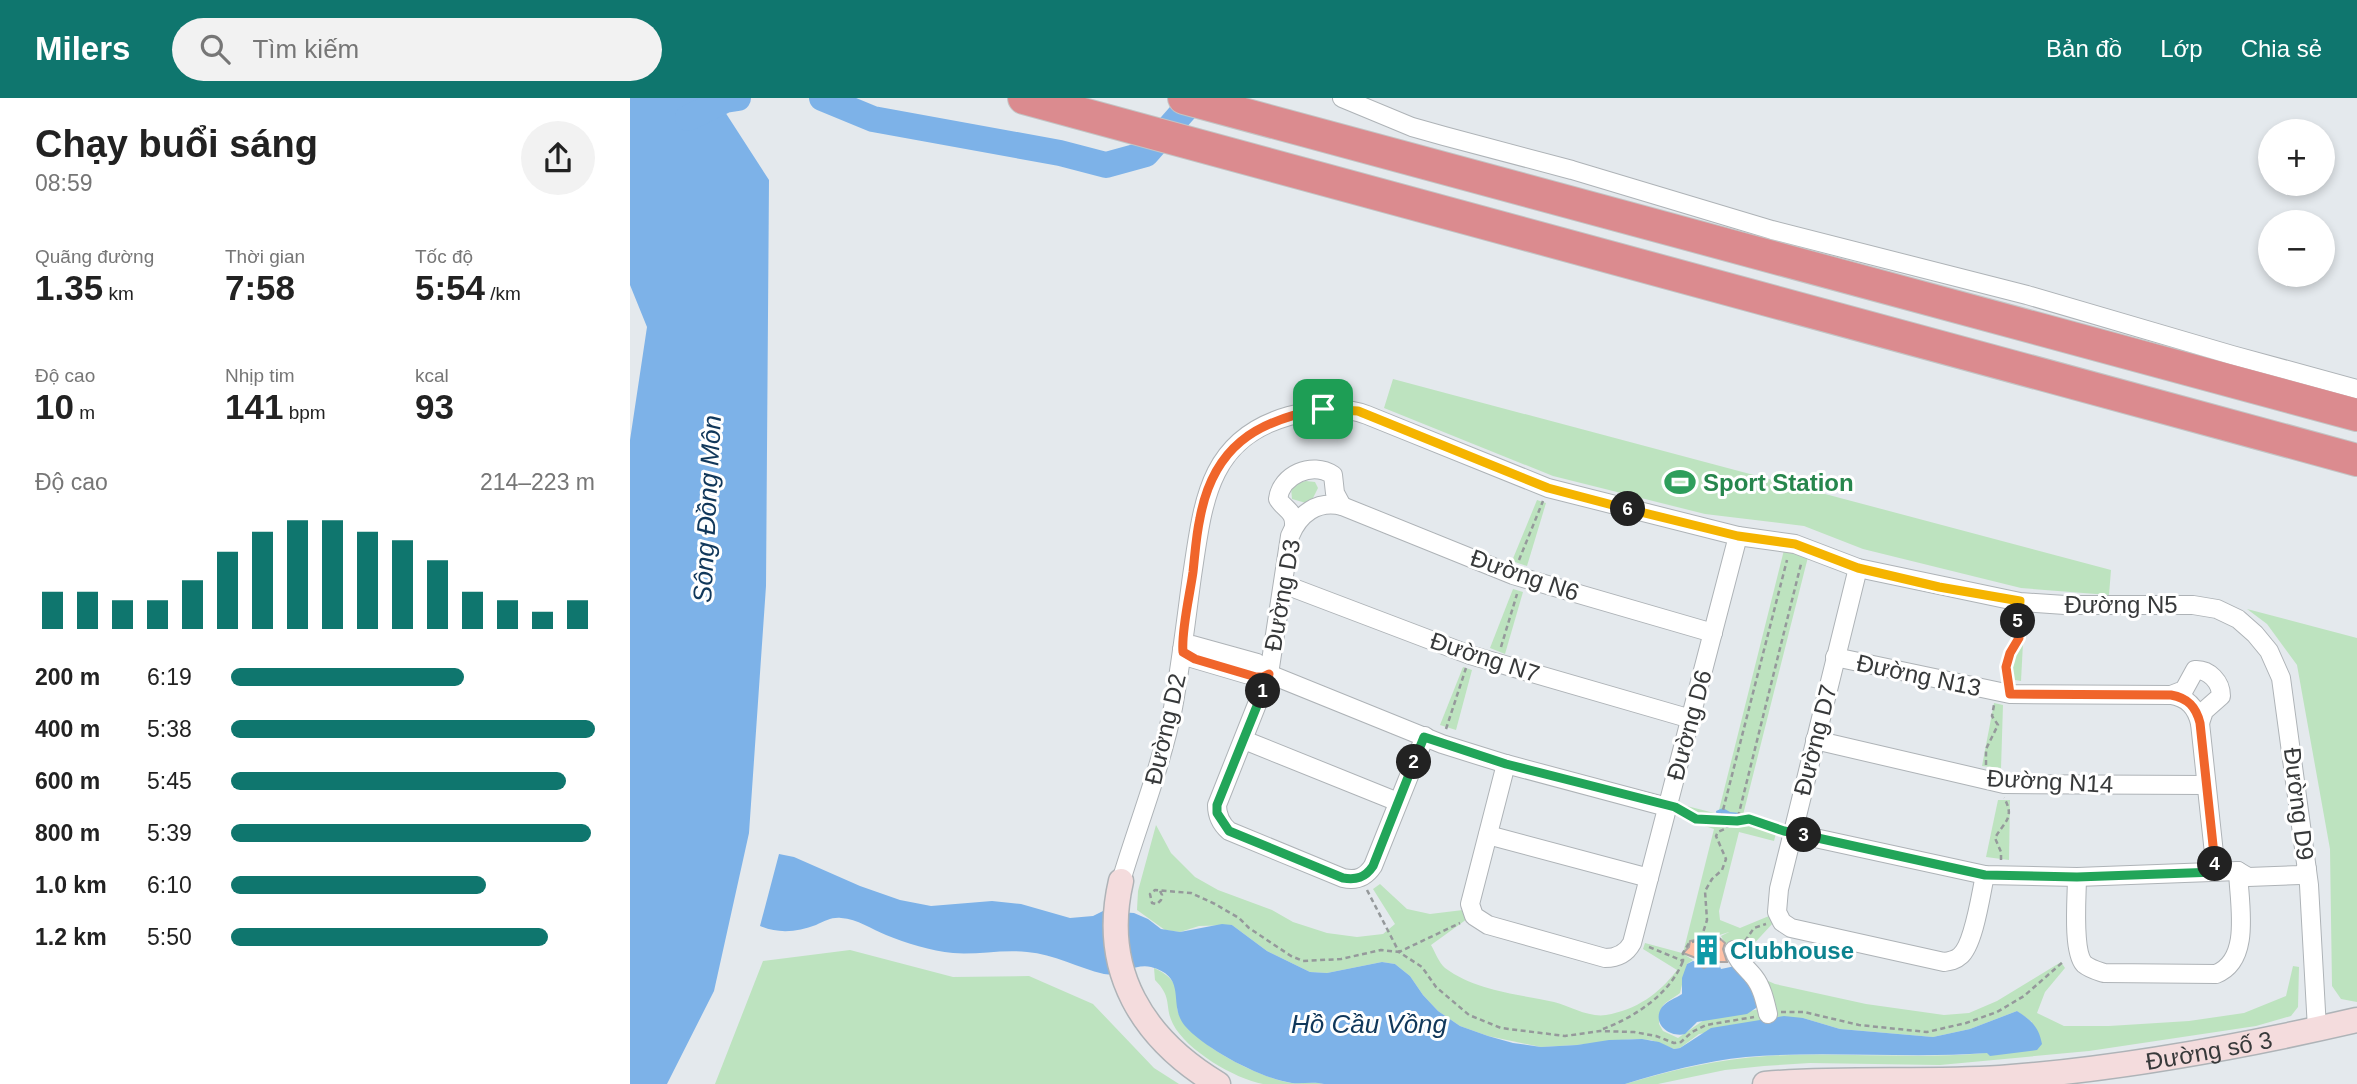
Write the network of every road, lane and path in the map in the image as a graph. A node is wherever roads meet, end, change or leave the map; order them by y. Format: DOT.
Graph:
graph roads {
  1 [pos="1024,98"];
  2 [pos="1184,98"];
  3 [pos="1342,98"];
  4 [pos="2357,389"];
  5 [pos="2357,415"];
  6 [pos="1259,427"];
  7 [pos="2357,460"];
  8 [pos="1548,488"];
  9 [pos="1342,506"];
  10 [pos="1294,526"];
  11 [pos="1738,536"];
  12 [pos="1798,545"];
  13 [pos="1858,568"];
  14 [pos="1518,576"];
  15 [pos="1283,584"];
  16 [pos="2020,601"];
  17 [pos="2217,609"];
  18 [pos="1713,633"];
  19 [pos="1182,650"];
  20 [pos="1470,655"];
  21 [pos="1835,657"];
  22 [pos="1496,663"];
  23 [pos="1269,674"];
  24 [pos="2003,692"];
  25 [pos="2171,695"];
  26 [pos="1691,719"];
  27 [pos="2200,723"];
  28 [pos="1424,737"];
  29 [pos="1244,740"];
  30 [pos="1815,740"];
  31 [pos="1442,744"];
  32 [pos="1506,764"];
  33 [pos="1997,783"];
  34 [pos="2206,785"];
  35 [pos="1398,802"];
  36 [pos="1667,807"];
  37 [pos="1721,819"];
  38 [pos="1728,821"];
  39 [pos="1737,821"];
  40 [pos="1792,832"];
  41 [pos="1488,835"];
  42 [pos="2307,869"];
  43 [pos="2216,872"];
  44 [pos="2238,872"];
  45 [pos="1992,875"];
  46 [pos="2077,877"];
  47 [pos="1361,878"];
  48 [pos="1649,878"];
  49 [pos="1121,881"];
  50 [pos="1160,891"];
  51 [pos="1474,916"];
  52 [pos="1628,948"];
  53 [pos="1734,950"];
  54 [pos="1399,952"];
  55 [pos="2080,956"];
  56 [pos="1683,961"];
  57 [pos="1768,1014"];
  58 [pos="2357,1020"];
  59 [pos="2317,1029"];
  60 [pos="1600,1031"];
  61 [pos="1218,1084"];
  62 [pos="1765,1084"];
  1 -- 7 [label="highway"];
  2 -- 5 [label="highway"];
  3 -- 4 [label="street"];
  6 -- 8 [label="street, Đường N5"];
  6 -- 19 [label="street, Đường D2"];
  8 -- 11 [label="street, Đường N5"];
  8 -- 14 [label="path"];
  9 -- 10 [label="street"];
  9 -- 10 [label="street"];
  9 -- 14 [label="street, Đường N6"];
  10 -- 15 [label="street, Đường D3"];
  11 -- 12 [label="street, Đường N5"];
  11 -- 18 [label="street, Đường D6"];
  12 -- 13 [label="street, Đường N5"];
  12 -- 37 [label="path"];
  12 -- 39 [label="path"];
  13 -- 16 [label="street, Đường N5"];
  13 -- 21 [label="street, Đường D7"];
  14 -- 18 [label="street, Đường N6"];
  14 -- 22 [label="path"];
  15 -- 20 [label="street, Đường N7"];
  15 -- 23 [label="street, Đường D3"];
  16 -- 17 [label="street, Đường N5"];
  16 -- 24 [label="path"];
  17 -- 42 [label="street, Đường D9"];
  18 -- 26 [label="street, Đường D6"];
  19 -- 23 [label="street"];
  19 -- 49 [label="street, Đường D2"];
  20 -- 22 [label="street, Đường N7"];
  20 -- 31 [label="path"];
  21 -- 24 [label="street, Đường N13"];
  21 -- 30 [label="street, Đường D7"];
  22 -- 26 [label="street, Đường N7"];
  23 -- 28 [label="street"];
  23 -- 29 [label="street, Đường D3"];
  24 -- 25 [label="street, Đường N13"];
  24 -- 33 [label="path"];
  25 -- 27 [label="street"];
  25 -- 27 [label="street"];
  26 -- 36 [label="street, Đường D6"];
  27 -- 34 [label="street"];
  28 -- 31 [label="street"];
  28 -- 35 [label="street"];
  29 -- 35 [label="street"];
  29 -- 47 [label="street, Đường D3"];
  30 -- 33 [label="street, Đường N14"];
  30 -- 40 [label="street, Đường D7"];
  31 -- 32 [label="street"];
  32 -- 36 [label="street"];
  32 -- 41 [label="street"];
  33 -- 34 [label="street, Đường N14"];
  33 -- 45 [label="path"];
  34 -- 43 [label="street"];
  35 -- 47 [label="street"];
  36 -- 37 [label="path"];
  36 -- 48 [label="street, Đường D6"];
  37 -- 38 [label="path"];
  38 -- 39 [label="path"];
  38 -- 56 [label="path"];
  39 -- 40 [label="path"];
  40 -- 45 [label="street"];
  40 -- 45 [label="street, Đường D7"];
  41 -- 48 [label="street"];
  41 -- 51 [label="street"];
  42 -- 44 [label="street"];
  42 -- 59 [label="street, Đường D9"];
  43 -- 44 [label="street"];
  43 -- 46 [label="street"];
  44 -- 55 [label="street"];
  45 -- 46 [label="street"];
  46 -- 55 [label="street"];
  47 -- 54 [label="path"];
  48 -- 52 [label="street, Đường D6"];
  49 -- 61 [label="street"];
  50 -- 54 [label="path"];
  51 -- 52 [label="street"];
  51 -- 54 [label="path"];
  52 -- 56 [label="path"];
  53 -- 57 [label="street"];
  54 -- 60 [label="path"];
  55 -- 57 [label="path"];
  56 -- 60 [label="path"];
  57 -- 60 [label="path"];
  58 -- 59 [label="street, Đường số 3"];
  59 -- 62 [label="street, Đường số 3"];
}
